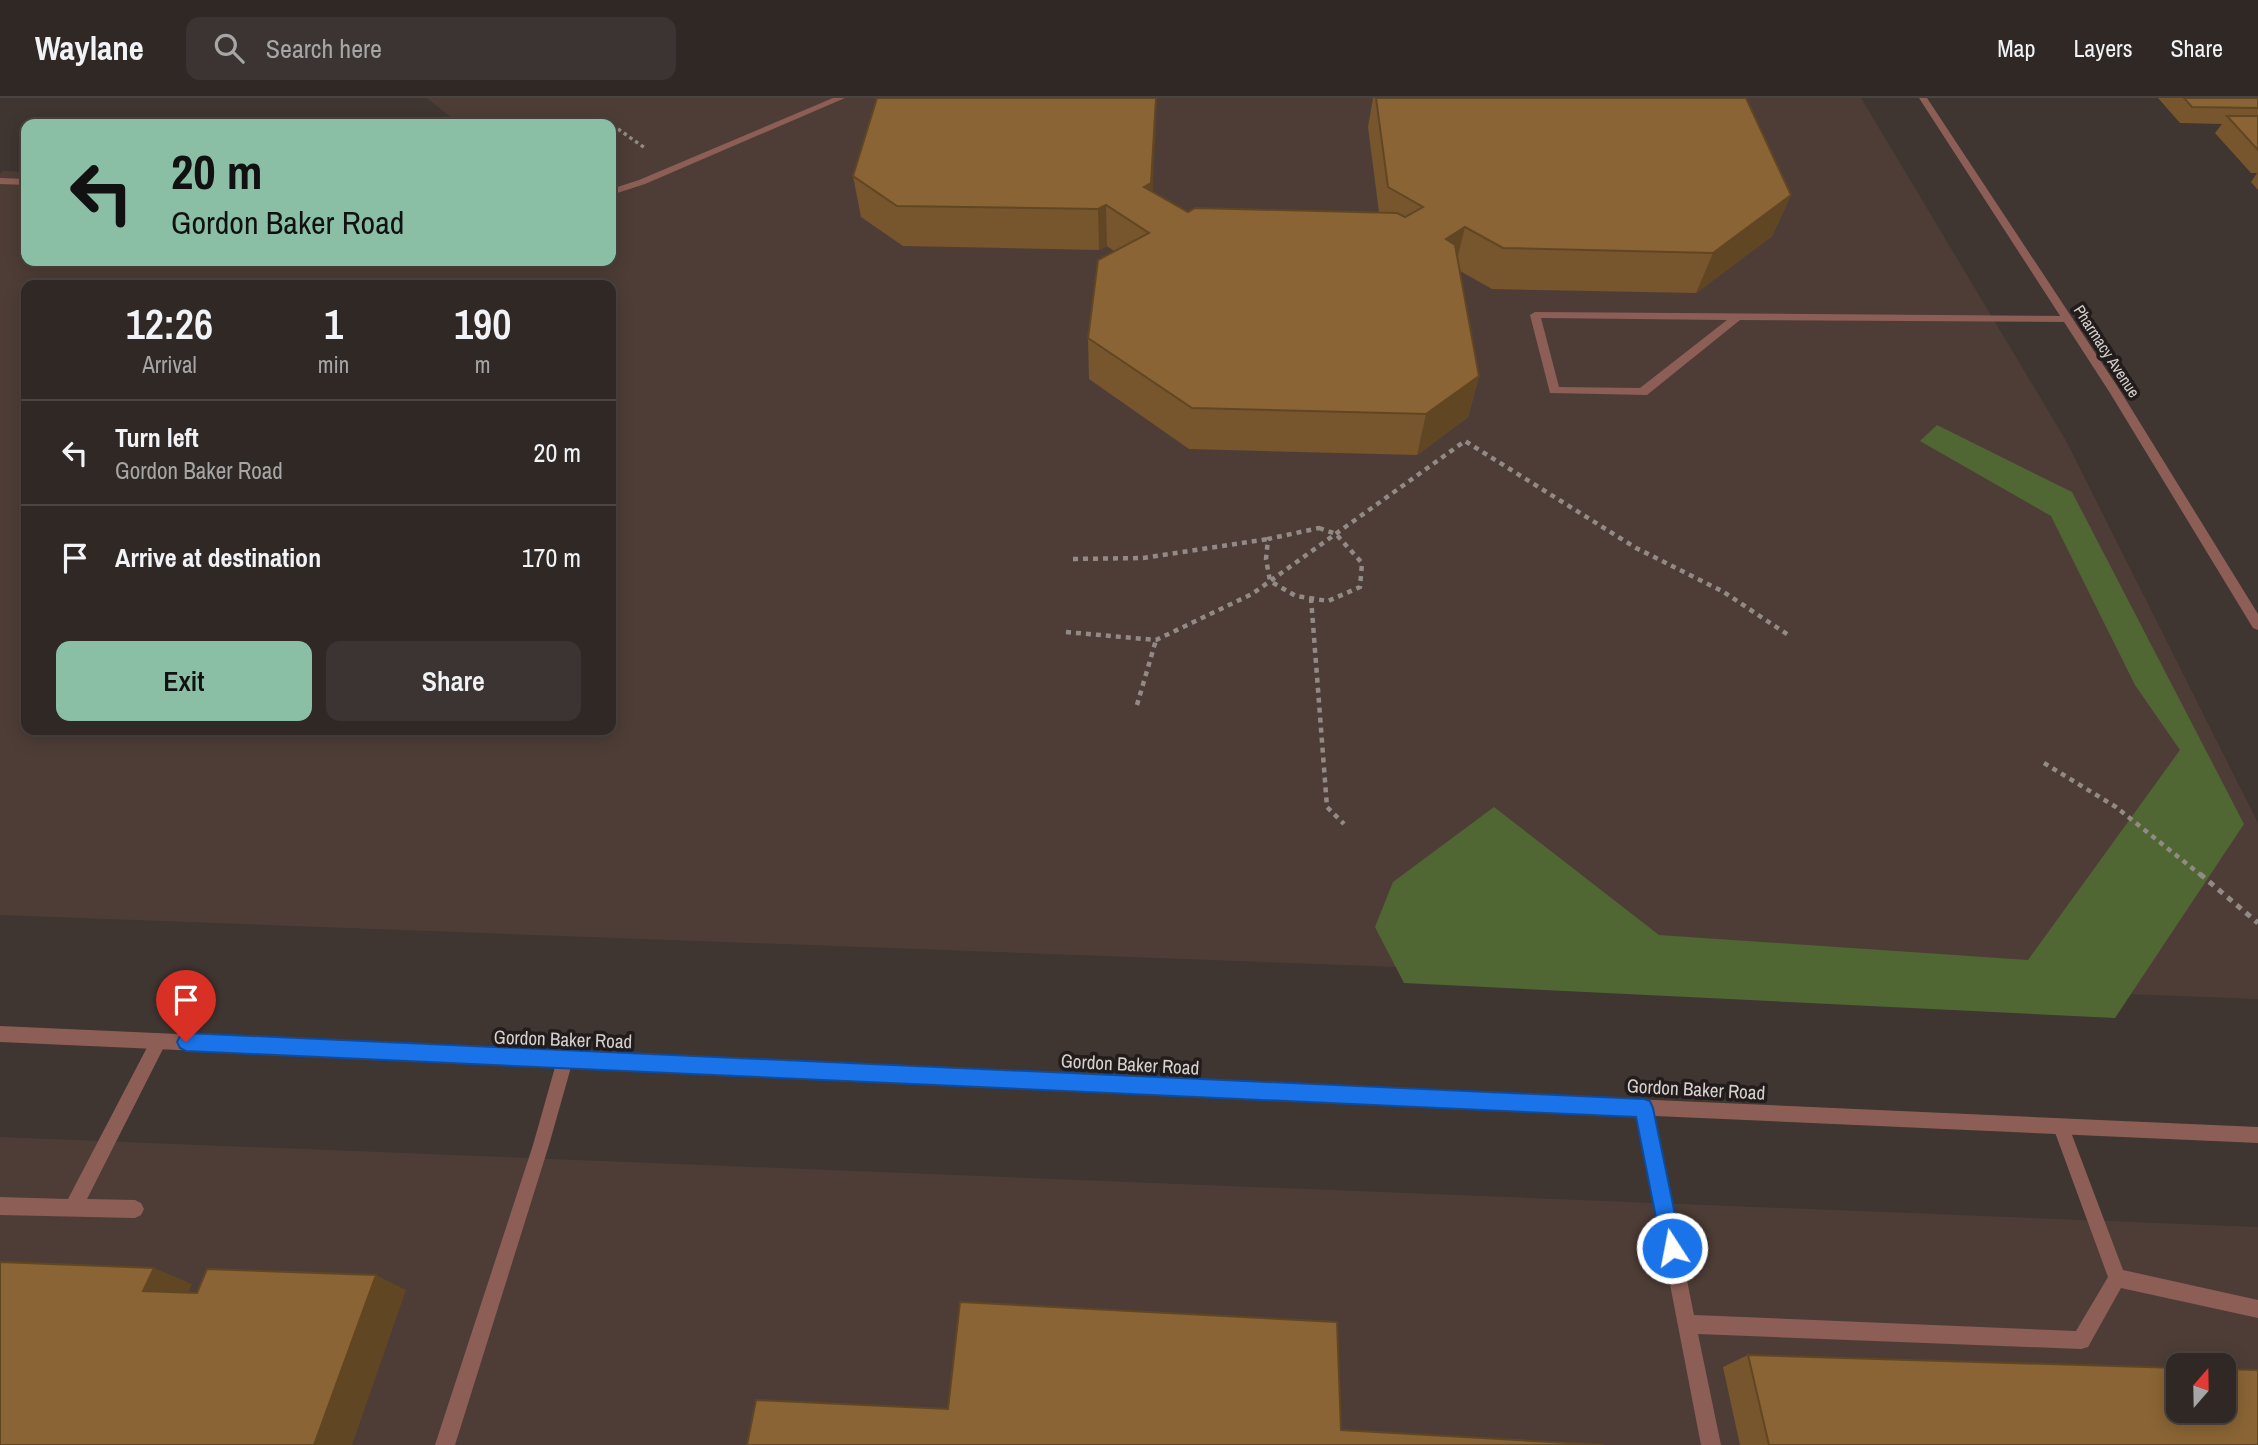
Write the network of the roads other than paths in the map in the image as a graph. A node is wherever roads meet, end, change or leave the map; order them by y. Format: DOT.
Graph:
graph roads {
  1 [pos="841,98"];
  2 [pos="1923,98"];
  3 [pos="0,181"];
  4 [pos="21,182"];
  5 [pos="616,190"];
  6 [pos="1737,317"];
  7 [pos="2068,319"];
  8 [pos="2258,625"];
  9 [pos="0,1034"];
  10 [pos="159,1041"];
  11 [pos="565,1060"];
  12 [pos="1644,1108"];
  13 [pos="2061,1127"];
  14 [pos="2258,1135"];
  15 [pos="0,1206"];
  16 [pos="73,1208"];
  17 [pos="135,1209"];
  18 [pos="2118,1278"];
  19 [pos="2258,1309"];
  20 [pos="1687,1324"];
  21 [pos="445,1445"];
  22 [pos="1711,1445"];
  1 -- 5 [label="street"];
  2 -- 7 [label="street, Pharmacy Avenue"];
  3 -- 4 [label="street"];
  6 -- 6 [label="street"];
  6 -- 7 [label="street"];
  7 -- 8 [label="street, Pharmacy Avenue"];
  9 -- 10 [label="street, Gordon Baker Road"];
  10 -- 11 [label="street, Gordon Baker Road"];
  10 -- 16 [label="street"];
  11 -- 12 [label="street, Gordon Baker Road"];
  11 -- 21 [label="street"];
  12 -- 13 [label="street, Gordon Baker Road"];
  12 -- 20 [label="street"];
  13 -- 14 [label="street, Gordon Baker Road"];
  13 -- 18 [label="street"];
  15 -- 16 [label="street"];
  16 -- 17 [label="street"];
  18 -- 19 [label="street"];
  18 -- 20 [label="street"];
  20 -- 22 [label="street"];
}
